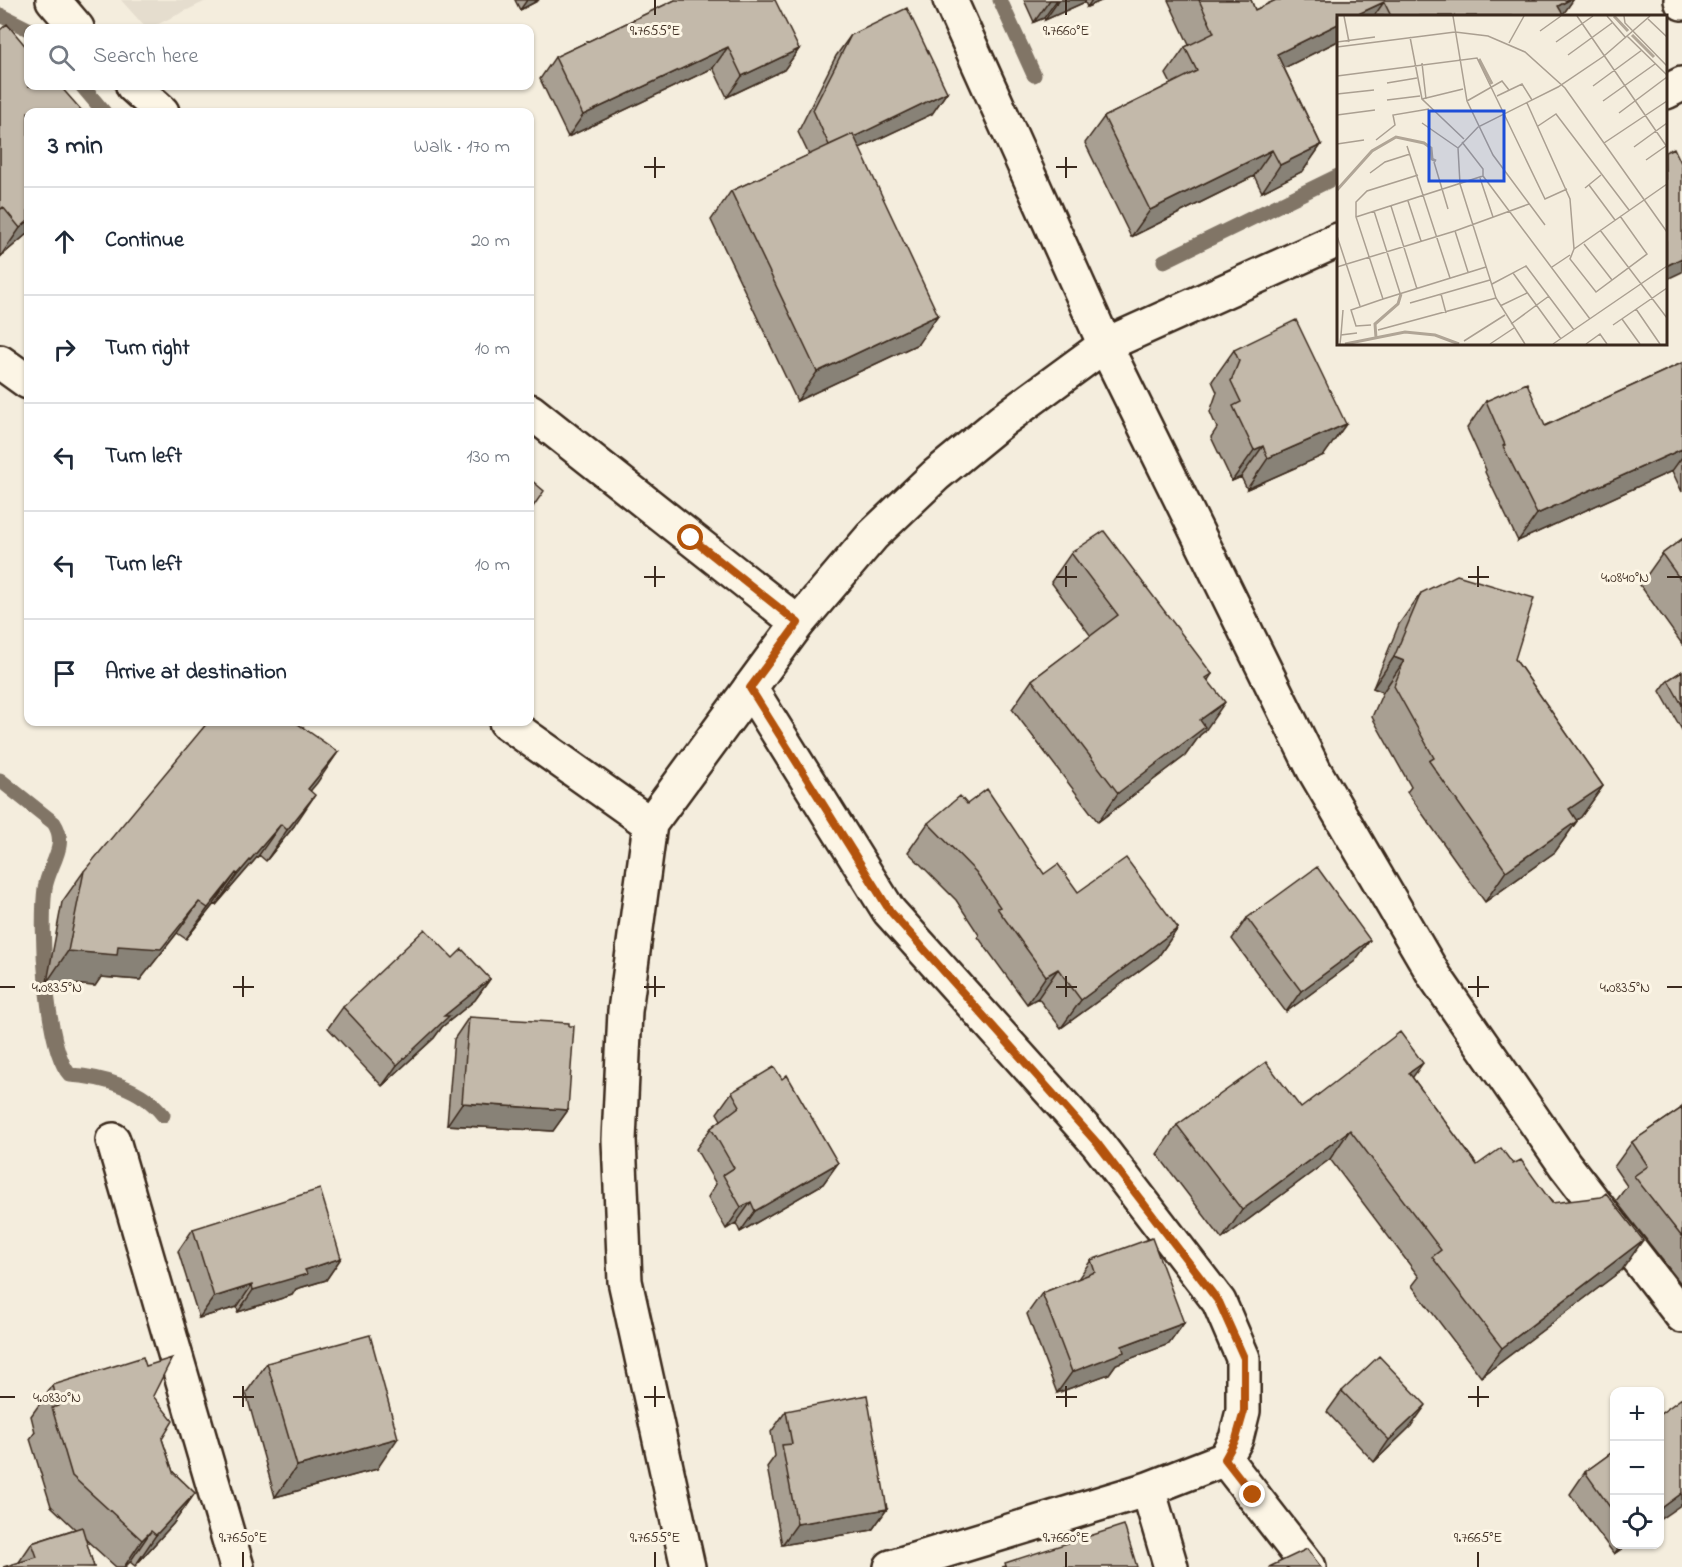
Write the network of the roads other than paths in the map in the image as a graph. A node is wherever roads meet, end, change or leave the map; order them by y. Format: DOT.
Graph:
graph roads {
  1 [pos="53,0"];
  2 [pos="950,0"];
  3 [pos="74,24"];
  4 [pos="1682,84"];
  5 [pos="137,90"];
  6 [pos="1667,91"];
  7 [pos="158,108"];
  8 [pos="1337,240"];
  9 [pos="1105,345"];
  10 [pos="0,362"];
  11 [pos="24,379"];
  12 [pos="534,414"];
  13 [pos="798,623"];
  14 [pos="750,688"];
  15 [pos="512,726"];
  16 [pos="650,824"];
  17 [pos="113,1140"];
  18 [pos="1682,1316"];
  19 [pos="1225,1459"];
  20 [pos="1148,1489"];
  21 [pos="237,1567"];
  22 [pos="688,1567"];
  23 [pos="891,1567"];
  24 [pos="1171,1567"];
  25 [pos="1309,1567"];
  1 -- 3 [label="street"];
  2 -- 9 [label="street"];
  4 -- 6 [label="street"];
  5 -- 7 [label="street"];
  8 -- 9 [label="street"];
  9 -- 13 [label="street"];
  9 -- 18 [label="street"];
  10 -- 11 [label="street"];
  12 -- 13 [label="street"];
  13 -- 14 [label="street"];
  14 -- 16 [label="street"];
  14 -- 19 [label="street"];
  15 -- 16 [label="street"];
  16 -- 22 [label="street"];
  17 -- 21 [label="street"];
  19 -- 20 [label="street"];
  19 -- 25 [label="street"];
  20 -- 23 [label="street"];
  20 -- 24 [label="street"];
}
